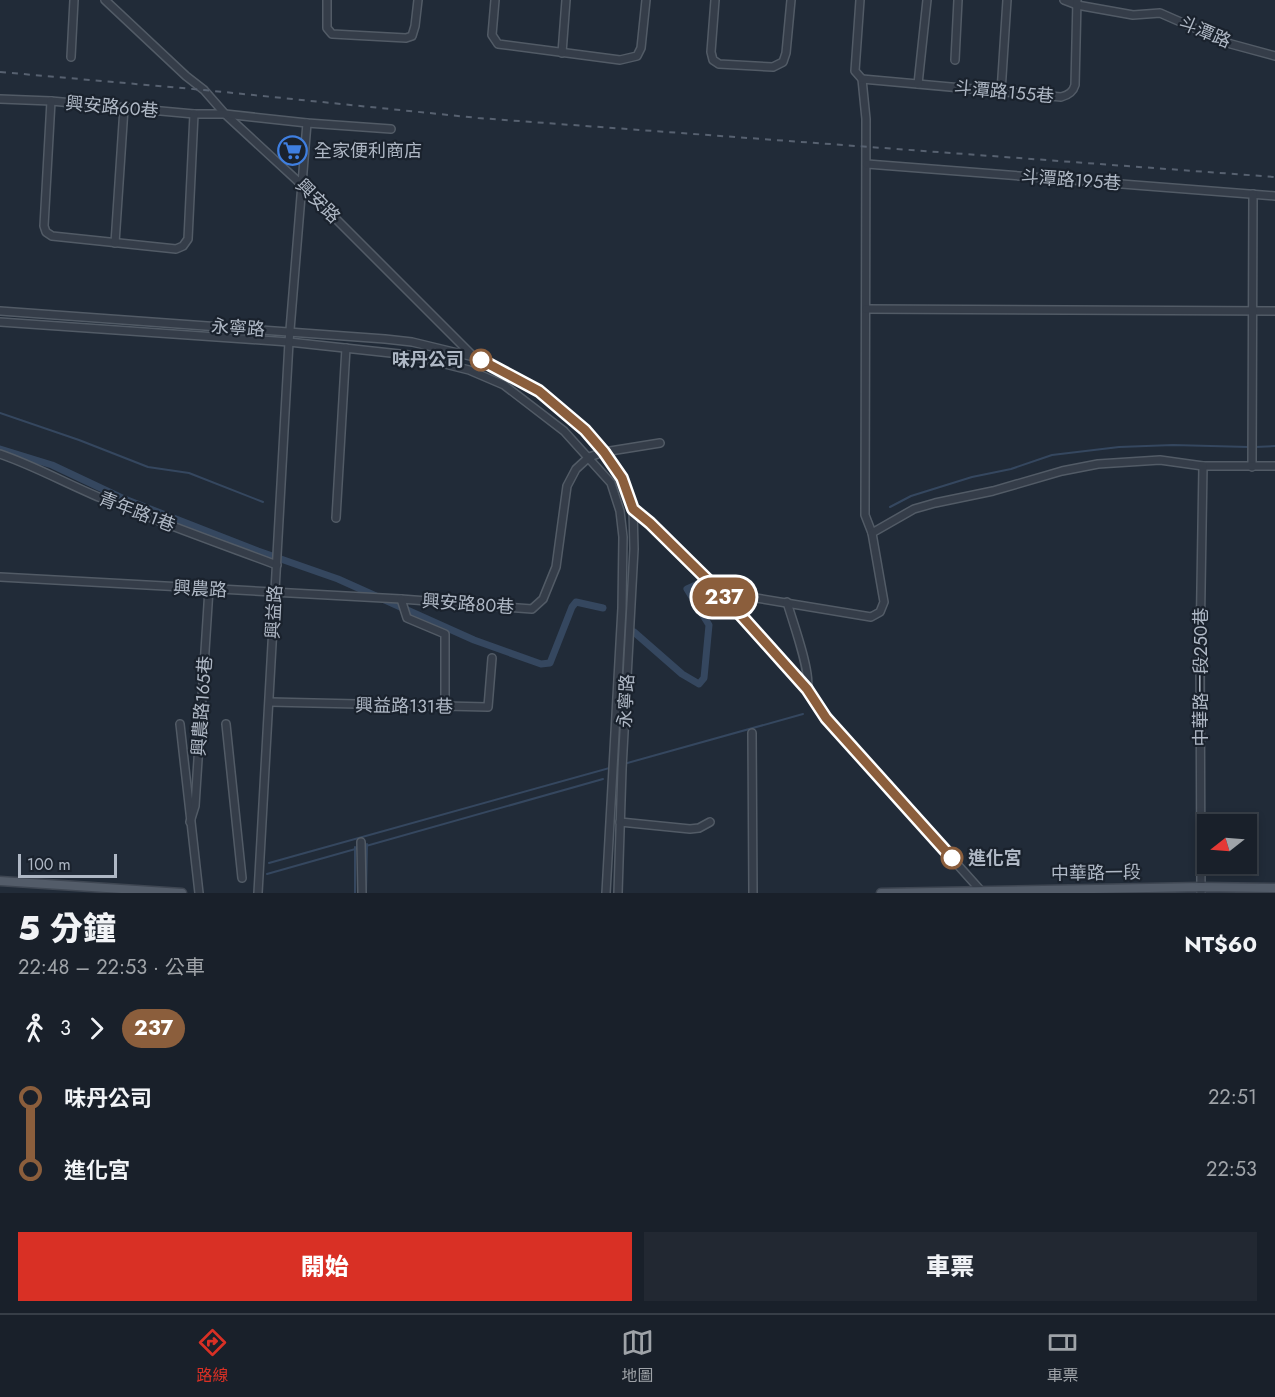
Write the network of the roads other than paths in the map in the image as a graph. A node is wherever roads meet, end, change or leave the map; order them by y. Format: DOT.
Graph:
graph roads {
  1 [pos="74,0"];
  2 [pos="105,0"];
  3 [pos="327,0"];
  4 [pos="418,0"];
  5 [pos="495,0"];
  6 [pos="567,0"];
  7 [pos="646,0"];
  8 [pos="715,0"];
  9 [pos="790,0"];
  10 [pos="860,0"];
  11 [pos="927,0"];
  12 [pos="958,0"];
  13 [pos="1007,0"];
  14 [pos="1064,0"];
  15 [pos="1077,2"];
  16 [pos="562,53"];
  17 [pos="1275,56"];
  18 [pos="71,57"];
  19 [pos="955,60"];
  20 [pos="862,79"];
  21 [pos="918,84"];
  22 [pos="1001,92"];
  23 [pos="0,99"];
  24 [pos="51,101"];
  25 [pos="124,108"];
  26 [pos="194,114"];
  27 [pos="225,114"];
  28 [pos="307,123"];
  29 [pos="391,129"];
  30 [pos="867,164"];
  31 [pos="302,185"];
  32 [pos="1253,194"];
  33 [pos="1275,196"];
  34 [pos="115,243"];
  35 [pos="866,309"];
  36 [pos="0,311"];
  37 [pos="1251,311"];
  38 [pos="1275,311"];
  39 [pos="0,322"];
  40 [pos="290,332"];
  41 [pos="289,342"];
  42 [pos="346,348"];
  43 [pos="474,357"];
  44 [pos="469,370"];
  45 [pos="660,443"];
  46 [pos="604,452"];
  47 [pos="0,454"];
  48 [pos="589,457"];
  49 [pos="1203,466"];
  50 [pos="1275,466"];
  51 [pos="1252,467"];
  52 [pos="633,509"];
  53 [pos="620,511"];
  54 [pos="336,519"];
  55 [pos="872,533"];
  56 [pos="277,565"];
  57 [pos="0,577"];
  58 [pos="209,589"];
  59 [pos="720,592"];
  60 [pos="275,593"];
  61 [pos="401,599"];
  62 [pos="787,602"];
  63 [pos="492,658"];
  64 [pos="807,689"];
  65 [pos="270,702"];
  66 [pos="445,706"];
  67 [pos="180,724"];
  68 [pos="226,724"];
  69 [pos="752,733"];
  70 [pos="190,822"];
  71 [pos="620,822"];
  72 [pos="710,822"];
  73 [pos="361,842"];
  74 [pos="242,878"];
  75 [pos="0,881"];
  76 [pos="1275,888"];
  77 [pos="1201,890"];
  78 [pos="982,892"];
  79 [pos="182,893"];
  80 [pos="199,893"];
  81 [pos="258,893"];
  82 [pos="362,893"];
  83 [pos="606,893"];
  84 [pos="618,893"];
  85 [pos="753,893"];
  86 [pos="881,893"];
  1 -- 18 [label="street"];
  2 -- 27 [label="street, 興安路"];
  3 -- 4 [label="street"];
  5 -- 16 [label="street"];
  6 -- 16 [label="street"];
  7 -- 16 [label="street"];
  8 -- 9 [label="street"];
  10 -- 20 [label="street"];
  11 -- 21 [label="street"];
  12 -- 19 [label="street"];
  13 -- 22 [label="street"];
  14 -- 15 [label="street, 斗潭路"];
  15 -- 17 [label="street, 斗潭路"];
  15 -- 22 [label="street, 斗潭路155巷"];
  20 -- 21 [label="street, 斗潭路155巷"];
  20 -- 30 [label="street"];
  21 -- 22 [label="street, 斗潭路155巷"];
  23 -- 24 [label="street, 興安路60巷"];
  24 -- 25 [label="street, 興安路60巷"];
  24 -- 34 [label="street"];
  25 -- 26 [label="street, 興安路60巷"];
  25 -- 34 [label="street"];
  26 -- 27 [label="street, 興安路60巷"];
  26 -- 34 [label="street"];
  27 -- 28 [label="street, 興安路60巷"];
  27 -- 31 [label="street, 興安路"];
  28 -- 29 [label="street, 興安路60巷"];
  28 -- 31 [label="street, 興益路"];
  30 -- 32 [label="street, 斗潭路195巷"];
  30 -- 35 [label="street"];
  31 -- 40 [label="street, 興益路"];
  31 -- 43 [label="street, 興安路"];
  32 -- 33 [label="street, 斗潭路195巷"];
  32 -- 37 [label="street"];
  35 -- 37 [label="street"];
  35 -- 55 [label="street"];
  36 -- 40 [label="street, 永寧路"];
  37 -- 38 [label="street"];
  37 -- 51 [label="street"];
  39 -- 41 [label="street, 永寧路"];
  40 -- 41 [label="street, 興益路"];
  40 -- 43 [label="street, 永寧路"];
  41 -- 42 [label="street, 永寧路"];
  41 -- 56 [label="street, 興益路"];
  42 -- 44 [label="street, 永寧路"];
  42 -- 54 [label="street"];
  43 -- 44 [label="street"];
  43 -- 46 [label="street, 興安路"];
  44 -- 48 [label="street"];
  45 -- 46 [label="street"];
  46 -- 48 [label="street"];
  46 -- 52 [label="street, 興安路"];
  47 -- 56 [label="street, 青年路1巷"];
  48 -- 53 [label="street"];
  48 -- 61 [label="street, 興安路80巷"];
  49 -- 51 [label="street"];
  49 -- 55 [label="street"];
  49 -- 77 [label="street, 中華路一段250巷"];
  50 -- 51 [label="street"];
  52 -- 53 [label="street"];
  52 -- 59 [label="street, 興安路"];
  52 -- 71 [label="street, 永寧路"];
  53 -- 83 [label="street, 永寧路"];
  55 -- 62 [label="street"];
  56 -- 60 [label="street, 興益路"];
  57 -- 58 [label="street, 興農路"];
  58 -- 60 [label="street, 興農路"];
  58 -- 70 [label="street, 興農路165巷"];
  59 -- 62 [label="street"];
  59 -- 64 [label="street, 興安路"];
  60 -- 61 [label="street, 興農路"];
  60 -- 65 [label="street, 興益路"];
  61 -- 66 [label="street"];
  62 -- 64 [label="street"];
  63 -- 66 [label="street, 興益路131巷"];
  64 -- 78 [label="street, 興安路"];
  65 -- 66 [label="street, 興益路131巷"];
  65 -- 81 [label="street, 興益路"];
  67 -- 70 [label="street"];
  68 -- 74 [label="street"];
  69 -- 85 [label="street"];
  70 -- 80 [label="street"];
  71 -- 72 [label="street"];
  71 -- 84 [label="street, 永寧路"];
  73 -- 82 [label="street"];
  75 -- 79 [label="main road"];
  76 -- 77 [label="main road, 中華路一段"];
  77 -- 78 [label="main road, 中華路一段"];
  78 -- 86 [label="main road, 中華路一段"];
}
